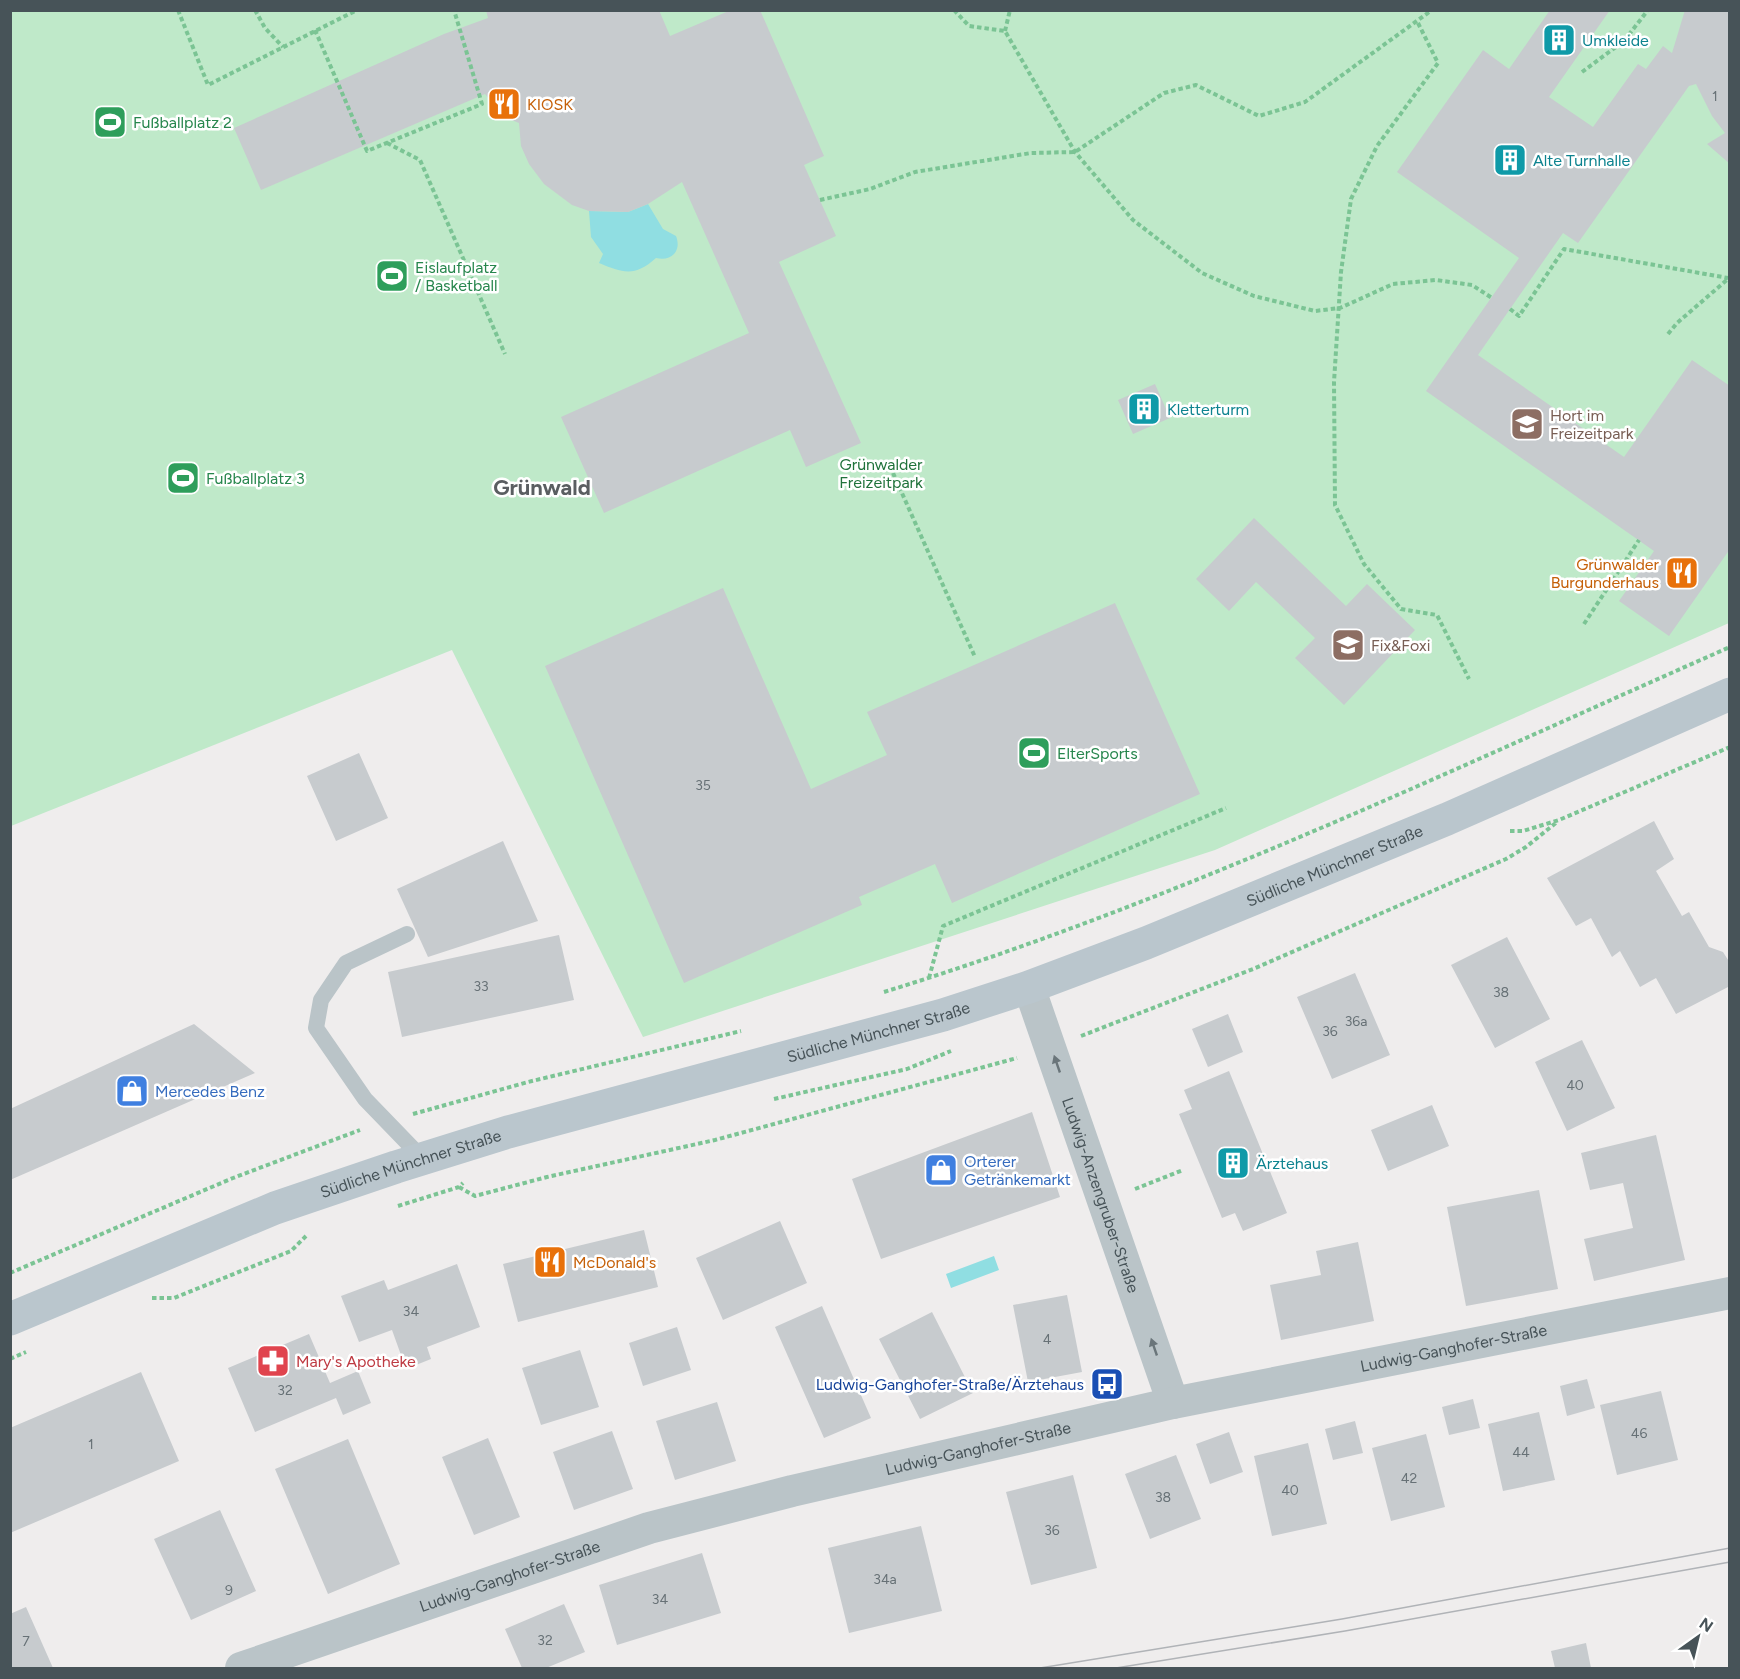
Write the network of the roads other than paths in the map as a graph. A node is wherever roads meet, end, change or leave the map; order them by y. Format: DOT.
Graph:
graph roads {
  1 [pos="1730,694"];
  2 [pos="407,934"];
  3 [pos="1029,987"];
  4 [pos="423,1159"];
  5 [pos="1730,1293"];
  6 [pos="10,1319"];
  7 [pos="1173,1403"];
  8 [pos="241,1668"];
  1 -- 3 [label="main road, Südliche Münchner Straße"];
  2 -- 4 [label="lane"];
  3 -- 4 [label="main road, Südliche Münchner Straße"];
  7 -- 3 [label="street, Ludwig-Anzengruber-Straße, one-way"];
  4 -- 6 [label="main road, Südliche Münchner Straße"];
  5 -- 7 [label="street, Ludwig-Ganghofer-Straße"];
  7 -- 8 [label="street, Ludwig-Ganghofer-Straße"];
}
